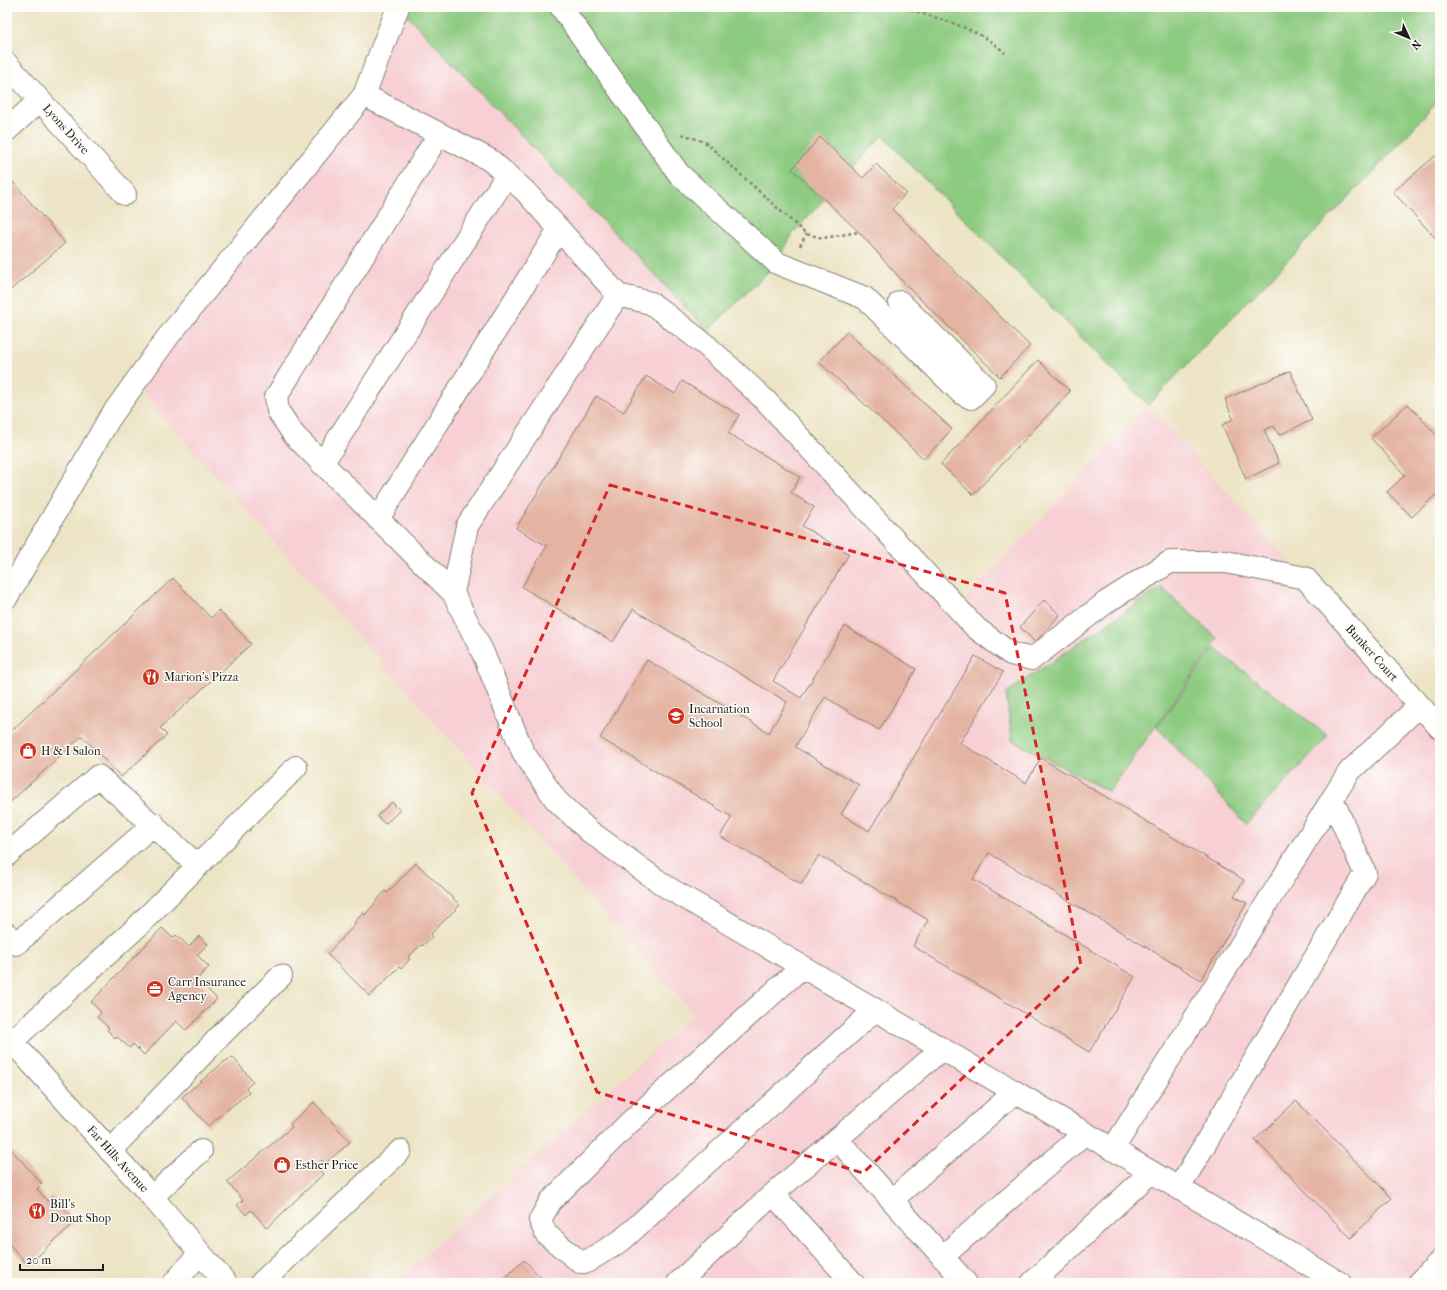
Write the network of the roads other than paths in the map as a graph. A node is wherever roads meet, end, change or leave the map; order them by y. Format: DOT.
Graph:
graph roads {
  1 [pos="398,7"];
  2 [pos="561,7"];
  3 [pos="7,64"];
  4 [pos="364,95"];
  5 [pos="40,100"];
  6 [pos="7,130"];
  7 [pos="439,134"];
  8 [pos="507,175"];
  9 [pos="125,194"];
  10 [pos="559,229"];
  11 [pos="618,295"];
  12 [pos="900,302"];
  13 [pos="322,464"];
  14 [pos="378,519"];
  15 [pos="453,593"];
  16 [pos="7,597"];
  17 [pos="1419,706"];
  18 [pos="1440,728"];
  19 [pos="296,767"];
  20 [pos="1332,800"];
  21 [pos="154,824"];
  22 [pos="7,855"];
  23 [pos="198,866"];
  24 [pos="7,934"];
  25 [pos="802,967"];
  26 [pos="281,976"];
  27 [pos="875,1010"];
  28 [pos="8,1041"];
  29 [pos="942,1049"];
  30 [pos="1015,1092"];
  31 [pos="1085,1133"];
  32 [pos="837,1139"];
  33 [pos="1113,1149"];
  34 [pos="110,1151"];
  35 [pos="202,1151"];
  36 [pos="400,1151"];
  37 [pos="1151,1172"];
  38 [pos="1179,1188"];
  39 [pos="773,1194"];
  40 [pos="152,1197"];
  41 [pos="892,1200"];
  42 [pos="200,1253"];
  43 [pos="942,1256"];
  44 [pos="1440,1261"];
  45 [pos="174,1283"];
  46 [pos="226,1283"];
  47 [pos="261,1283"];
  48 [pos="678,1283"];
  49 [pos="853,1283"];
  50 [pos="966,1283"];
  51 [pos="1032,1283"];
  52 [pos="1340,1283"];
  53 [pos="1419,1283"];
  1 -- 4 [label="street"];
  2 -- 12 [label="street"];
  3 -- 5 [label="street, Lyons Drive"];
  4 -- 7 [label="street"];
  4 -- 16 [label="street"];
  5 -- 6 [label="street"];
  5 -- 9 [label="street, Lyons Drive"];
  7 -- 8 [label="street"];
  7 -- 13 [label="street"];
  8 -- 10 [label="street"];
  8 -- 13 [label="street"];
  10 -- 11 [label="street"];
  10 -- 14 [label="street"];
  11 -- 15 [label="street"];
  11 -- 17 [label="street, Bunker Court"];
  13 -- 14 [label="street"];
  14 -- 15 [label="street"];
  15 -- 25 [label="street"];
  17 -- 18 [label="street, Bunker Court"];
  17 -- 20 [label="street"];
  19 -- 23 [label="street"];
  20 -- 33 [label="street"];
  20 -- 38 [label="street"];
  21 -- 22 [label="street"];
  21 -- 23 [label="street"];
  21 -- 24 [label="street"];
  23 -- 28 [label="street"];
  25 -- 27 [label="street"];
  25 -- 27 [label="street"];
  26 -- 34 [label="street"];
  27 -- 29 [label="street"];
  28 -- 34 [label="street, Far Hills Avenue"];
  29 -- 30 [label="street"];
  29 -- 32 [label="street"];
  30 -- 31 [label="street"];
  30 -- 41 [label="street"];
  31 -- 33 [label="street"];
  31 -- 43 [label="street"];
  32 -- 39 [label="street"];
  32 -- 41 [label="street"];
  33 -- 37 [label="street"];
  34 -- 40 [label="street, Far Hills Avenue"];
  35 -- 40 [label="street"];
  36 -- 47 [label="street"];
  37 -- 38 [label="street"];
  37 -- 51 [label="street"];
  38 -- 52 [label="street"];
  39 -- 48 [label="street"];
  39 -- 49 [label="street"];
  40 -- 42 [label="street, Far Hills Avenue"];
  41 -- 43 [label="street"];
  42 -- 45 [label="street"];
  42 -- 46 [label="street, Far Hills Avenue"];
  43 -- 50 [label="street"];
  44 -- 53 [label="street"];
}
